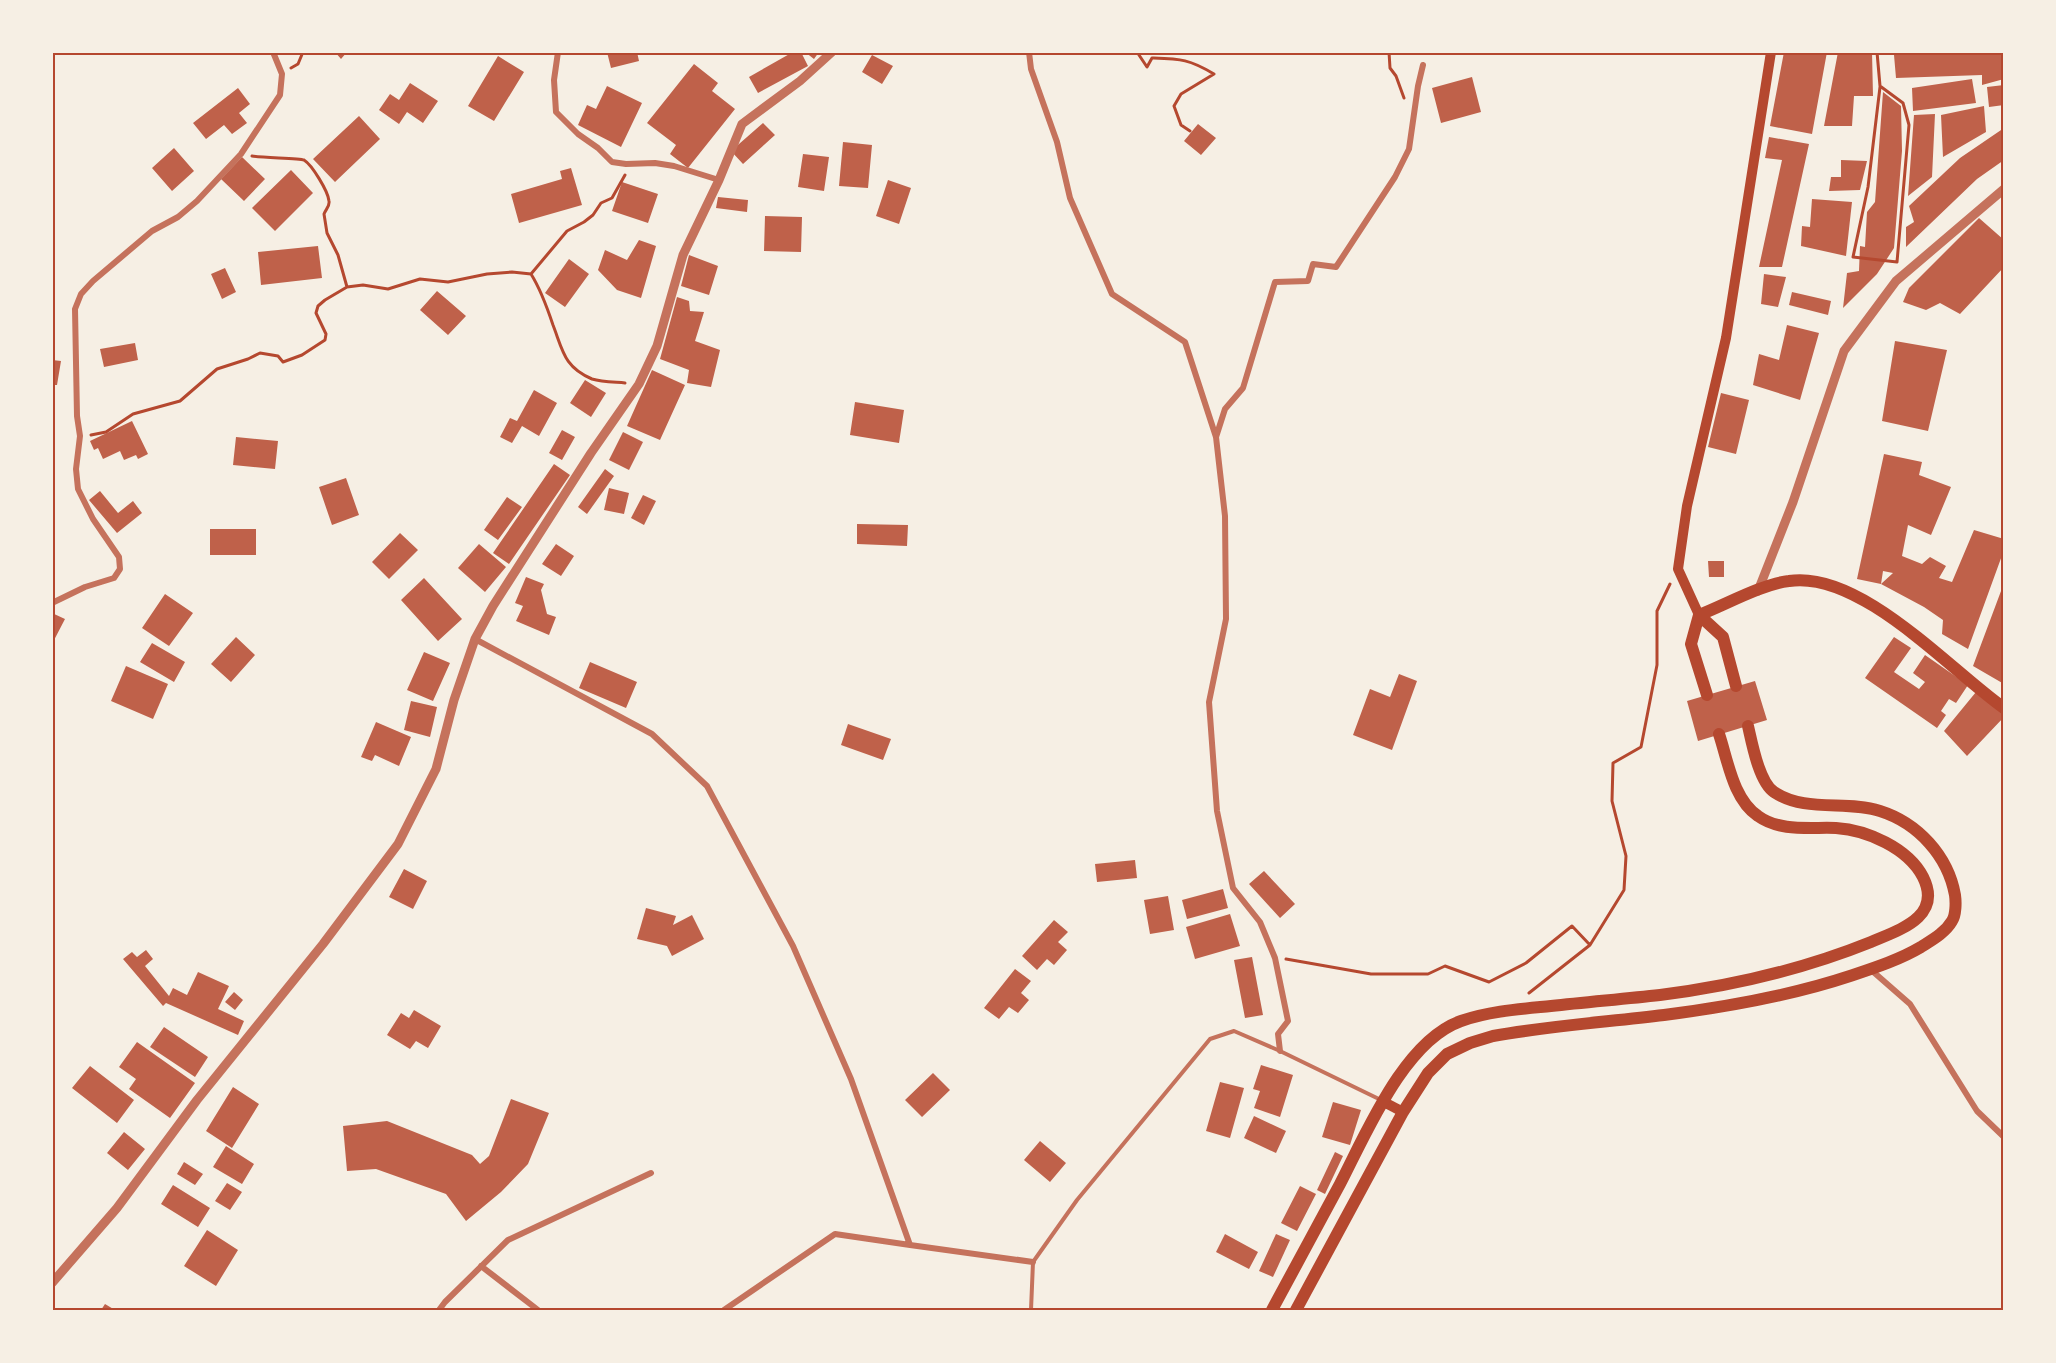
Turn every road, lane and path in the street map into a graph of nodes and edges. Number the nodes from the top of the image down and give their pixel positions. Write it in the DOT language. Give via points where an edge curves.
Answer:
graph roads {
  1 [pos="273,52"];
  2 [pos="303,52"];
  3 [pos="558,52"];
  4 [pos="832,52"];
  5 [pos="1029,52"];
  6 [pos="1137,52"];
  7 [pos="1389,52"];
  8 [pos="1771,52"];
  9 [pos="1877,52"];
  10 [pos="1423,65"];
  11 [pos="282,74"];
  12 [pos="1880,86"];
  13 [pos="1415,115"];
  14 [pos="1190,131"];
  15 [pos="241,154"];
  16 [pos="626,164"];
  17 [pos="719,180"];
  18 [pos="2004,189"];
  19 [pos="1897,262"];
  20 [pos="531,274"];
  21 [pos="1896,280"];
  22 [pos="347,287"];
  23 [pos="639,384"];
  24 [pos="80,436"];
  25 [pos="1216,437"];
  26 [pos="1678,569"];
  27 [pos="1758,591"];
  28 [pos="52,603"];
  29 [pos="1699,615"];
  30 [pos="475,639"];
  31 [pos="1736,686"];
  32 [pos="1707,695"];
  33 [pos="2004,708"];
  34 [pos="1748,726"];
  35 [pos="1719,734"];
  36 [pos="1590,945"];
  37 [pos="1275,958"];
  38 [pos="1870,969"];
  39 [pos="1517,1009"];
  40 [pos="1280,1051"];
  41 [pos="1382,1101"];
  42 [pos="1403,1112"];
  43 [pos="2004,1137"];
  44 [pos="651,1173"];
  45 [pos="910,1245"];
  46 [pos="1033,1262"];
  47 [pos="481,1266"];
  48 [pos="52,1283"];
  49 [pos="439,1311"];
  50 [pos="538,1311"];
  51 [pos="724,1311"];
  52 [pos="1031,1311"];
  53 [pos="1272,1311"];
  54 [pos="1296,1311"];
  1 -- 11 [label="street"];
  2 -- 11 [label="path" via="298,64"];
  3 -- 16 [label="street" via="554,80 556,112 612,162"];
  4 -- 17 [label="street" via="742,124"];
  5 -- 25 [label="street" via="1070,198 1112,294 1185,342"];
  6 -- 14 [label="path" via="1147,67 1152,58 1178,58 1214,74 1181,94 1174,106 1181,125"];
  7 -- 13 [label="path" via="1390,68"];
  8 -- 26 [label="main road" via="1726,338 1687,506"];
  9 -- 12 [label="path"];
  10 -- 13 [label="street"];
  11 -- 15 [label="street" via="280,95"];
  12 -- 19 [label="path" via="1903,103 1909,125"];
  12 -- 19 [label="path" via="1868,187 1853,257"];
  13 -- 25 [label="street" via="1409,149 1395,177 1336,267 1313,264 1308,281 1275,282 1244,388 1225,409"];
  15 -- 22 [label="path" via="303,159 310,165 326,190 327,232"];
  15 -- 24 [label="street" via="197,201 152,231 81,294 75,309"];
  16 -- 17 [label="street" via="674,166"];
  16 -- 20 [label="path" via="625,175 612,198 567,231"];
  17 -- 23 [label="street" via="682,255 657,346"];
  18 -- 21 [label="street"];
  19 -- 21 [label="path"];
  20 -- 22 [label="path" via="486,273 448,282 420,279 388,289"];
  20 -- 23 [label="path" via="558,345 575,370 595,380"];
  21 -- 27 [label="street" via="1845,351"];
  22 -- 24 [label="path" via="318,306 316,313 325,340 302,356 283,362 278,356 260,353 217,369 180,401 133,414 106,432"];
  23 -- 30 [label="street" via="591,453"];
  24 -- 28 [label="street" via="78,489 119,557 120,569 114,578"];
  25 -- 37 [label="street" via="1225,516 1226,607 1209,702 1217,811 1233,888 1260,922"];
  26 -- 29 [label="main road"];
  26 -- 36 [label="path" via="1657,611 1657,665 1641,747 1613,764 1612,801 1626,856 1624,890"];
  27 -- 29 [label="main road"];
  27 -- 33 [label="main road" via="1788,581 1836,587 1887,614"];
  29 -- 31 [label="main road" via="1723,637"];
  29 -- 32 [label="main road" via="1691,644"];
  30 -- 45 [label="street" via="652,734 707,786 793,946 851,1079"];
  30 -- 48 [label="street" via="436,769 398,844 117,1208"];
  34 -- 38 [label="main road" via="1760,769 1772,791 1790,801 1880,811 1927,840 1942,858 1952,879 1954,920 1920,948"];
  35 -- 39 [label="main road" via="1732,778 1744,801 1758,816 1784,827 1839,828 1870,835 1889,845 1907,857 1923,878 1928,900 1923,913 1910,925 1861,946 1770,974 1662,994"];
  36 -- 37 [label="path" via="1572,926 1526,963 1489,982 1445,966 1428,974 1371,974"];
  36 -- 39 [label="path" via="1522,999"];
  37 -- 40 [label="street" via="1288,1021 1278,1034"];
  38 -- 42 [label="main road" via="1821,985 1713,1008 1518,1031 1470,1043 1447,1054 1428,1073"];
  38 -- 43 [label="street" via="1910,1004 1977,1111"];
  39 -- 41 [label="main road" via="1459,1022 1438,1033"];
  40 -- 41 [label="lane"];
  40 -- 46 [label="lane" via="1233,1031 1210,1039 1077,1200"];
  41 -- 42 [label="main road"];
  41 -- 53 [label="main road"];
  42 -- 54 [label="main road"];
  44 -- 47 [label="street" via="508,1240"];
  45 -- 46 [label="street"];
  45 -- 51 [label="street" via="835,1234"];
  46 -- 52 [label="lane"];
  47 -- 49 [label="street"];
  47 -- 50 [label="street"];
}
